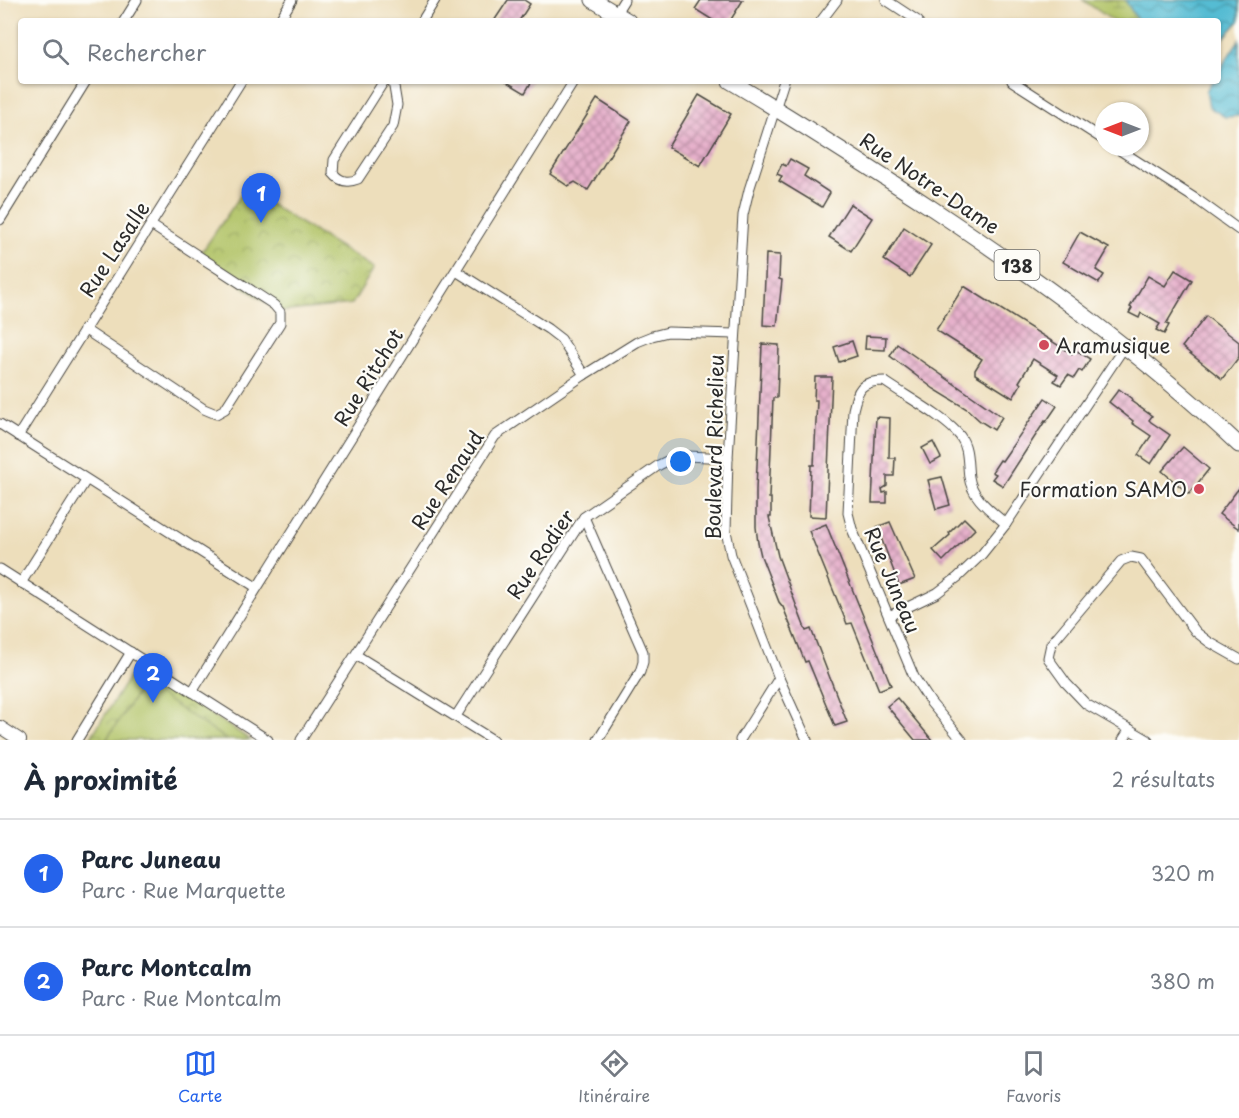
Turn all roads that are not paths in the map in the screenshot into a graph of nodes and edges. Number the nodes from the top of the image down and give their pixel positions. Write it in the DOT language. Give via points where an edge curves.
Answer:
graph roads {
  1 [pos="137,0"];
  2 [pos="292,0"];
  3 [pos="435,0"];
  4 [pos="593,0"];
  5 [pos="624,0"];
  6 [pos="837,0"];
  7 [pos="886,0"];
  8 [pos="126,18"];
  9 [pos="281,18"];
  10 [pos="424,18"];
  11 [pos="617,18"];
  12 [pos="618,18"];
  13 [pos="823,18"];
  14 [pos="913,18"];
  15 [pos="84,84"];
  16 [pos="239,84"];
  17 [pos="382,84"];
  18 [pos="394,84"];
  19 [pos="572,84"];
  20 [pos="735,84"];
  21 [pos="783,84"];
  22 [pos="1017,84"];
  23 [pos="777,108"];
  24 [pos="1095,134"];
  25 [pos="1129,156"];
  26 [pos="0,220"];
  27 [pos="151,225"];
  28 [pos="1239,230"];
  29 [pos="456,271"];
  30 [pos="84,329"];
  31 [pos="735,334"];
  32 [pos="1125,346"];
  33 [pos="584,375"];
  34 [pos="0,424"];
  35 [pos="18,436"];
  36 [pos="1239,445"];
  37 [pos="728,458"];
  38 [pos="86,480"];
  39 [pos="584,517"];
  40 [pos="1006,524"];
  41 [pos="0,569"];
  42 [pos="21,583"];
  43 [pos="256,587"];
  44 [pos="889,616"];
  45 [pos="131,652"];
  46 [pos="356,655"];
  47 [pos="1239,659"];
  48 [pos="779,678"];
  49 [pos="192,692"];
  50 [pos="456,716"];
  51 [pos="0,727"];
  52 [pos="1130,729"];
  53 [pos="20,740"];
  54 [pos="77,740"];
  55 [pos="268,740"];
  56 [pos="301,740"];
  57 [pos="493,740"];
  58 [pos="598,740"];
  59 [pos="740,740"];
  60 [pos="807,740"];
  61 [pos="962,740"];
  62 [pos="1123,740"];
  63 [pos="1148,740"];
  1 -- 8 [label="street"];
  2 -- 9 [label="street"];
  3 -- 10 [label="street"];
  4 -- 11 [label="main road"];
  5 -- 12 [label="street"];
  6 -- 13 [label="street"];
  7 -- 14 [label="street"];
  15 -- 26 [label="street"];
  16 -- 27 [label="street, Rue Lasalle"];
  17 -- 18 [label="street" via="334,160 333,173 341,181 358,179 393,126 397,105"];
  19 -- 29 [label="street, Rue Ritchot"];
  20 -- 23 [label="main road, Rue Notre-Dame / 138"];
  21 -- 23 [label="street, Boulevard Richelieu"];
  22 -- 24 [label="street"];
  23 -- 31 [label="street, Boulevard Richelieu" via="743,214"];
  23 -- 32 [label="main road, Rue Notre-Dame / 138" via="1023,269"];
  25 -- 28 [label="street"];
  27 -- 30 [label="street, Rue Lasalle"];
  27 -- 30 [label="street" via="280,312 280,323 225,409 216,414 204,409"];
  29 -- 33 [label="street" via="549,329 561,339"];
  29 -- 43 [label="street, Rue Ritchot"];
  30 -- 35 [label="street, Rue Lasalle"];
  31 -- 33 [label="street, Rue Renaud" via="668,332 652,336"];
  31 -- 37 [label="street, Boulevard Richelieu"];
  32 -- 36 [label="main road, Rue Notre-Dame / 138"];
  32 -- 40 [label="street"];
  33 -- 46 [label="street, Rue Renaud" via="495,436"];
  34 -- 35 [label="street"];
  35 -- 38 [label="street"];
  37 -- 39 [label="street, Rue Rodier" via="673,458"];
  37 -- 48 [label="street, Boulevard Richelieu" via="726,531 731,555"];
  38 -- 42 [label="street"];
  38 -- 43 [label="street"];
  39 -- 50 [label="street, Rue Rodier"];
  39 -- 58 [label="street" via="643,652 640,672"];
  40 -- 44 [label="street" via="958,577 937,593"];
  40 -- 44 [label="street, Rue Juneau" via="976,495 969,479 967,450 951,426 884,381 862,386 853,410 848,513"];
  41 -- 42 [label="street"];
  42 -- 45 [label="street"];
  43 -- 49 [label="street, Rue Ritchot"];
  44 -- 61 [label="street, Rue Juneau" via="914,677"];
  45 -- 49 [label="street"];
  45 -- 54 [label="street"];
  46 -- 50 [label="street"];
  46 -- 56 [label="street, Rue Renaud"];
  47 -- 52 [label="street" via="1196,632 1141,560 1131,557 1121,561 1051,644 1048,658 1086,704"];
  48 -- 59 [label="street"];
  48 -- 60 [label="street, Boulevard Richelieu"];
  49 -- 55 [label="street"];
  50 -- 57 [label="street"];
  51 -- 53 [label="street"];
  52 -- 62 [label="street"];
  52 -- 63 [label="street"];
}
